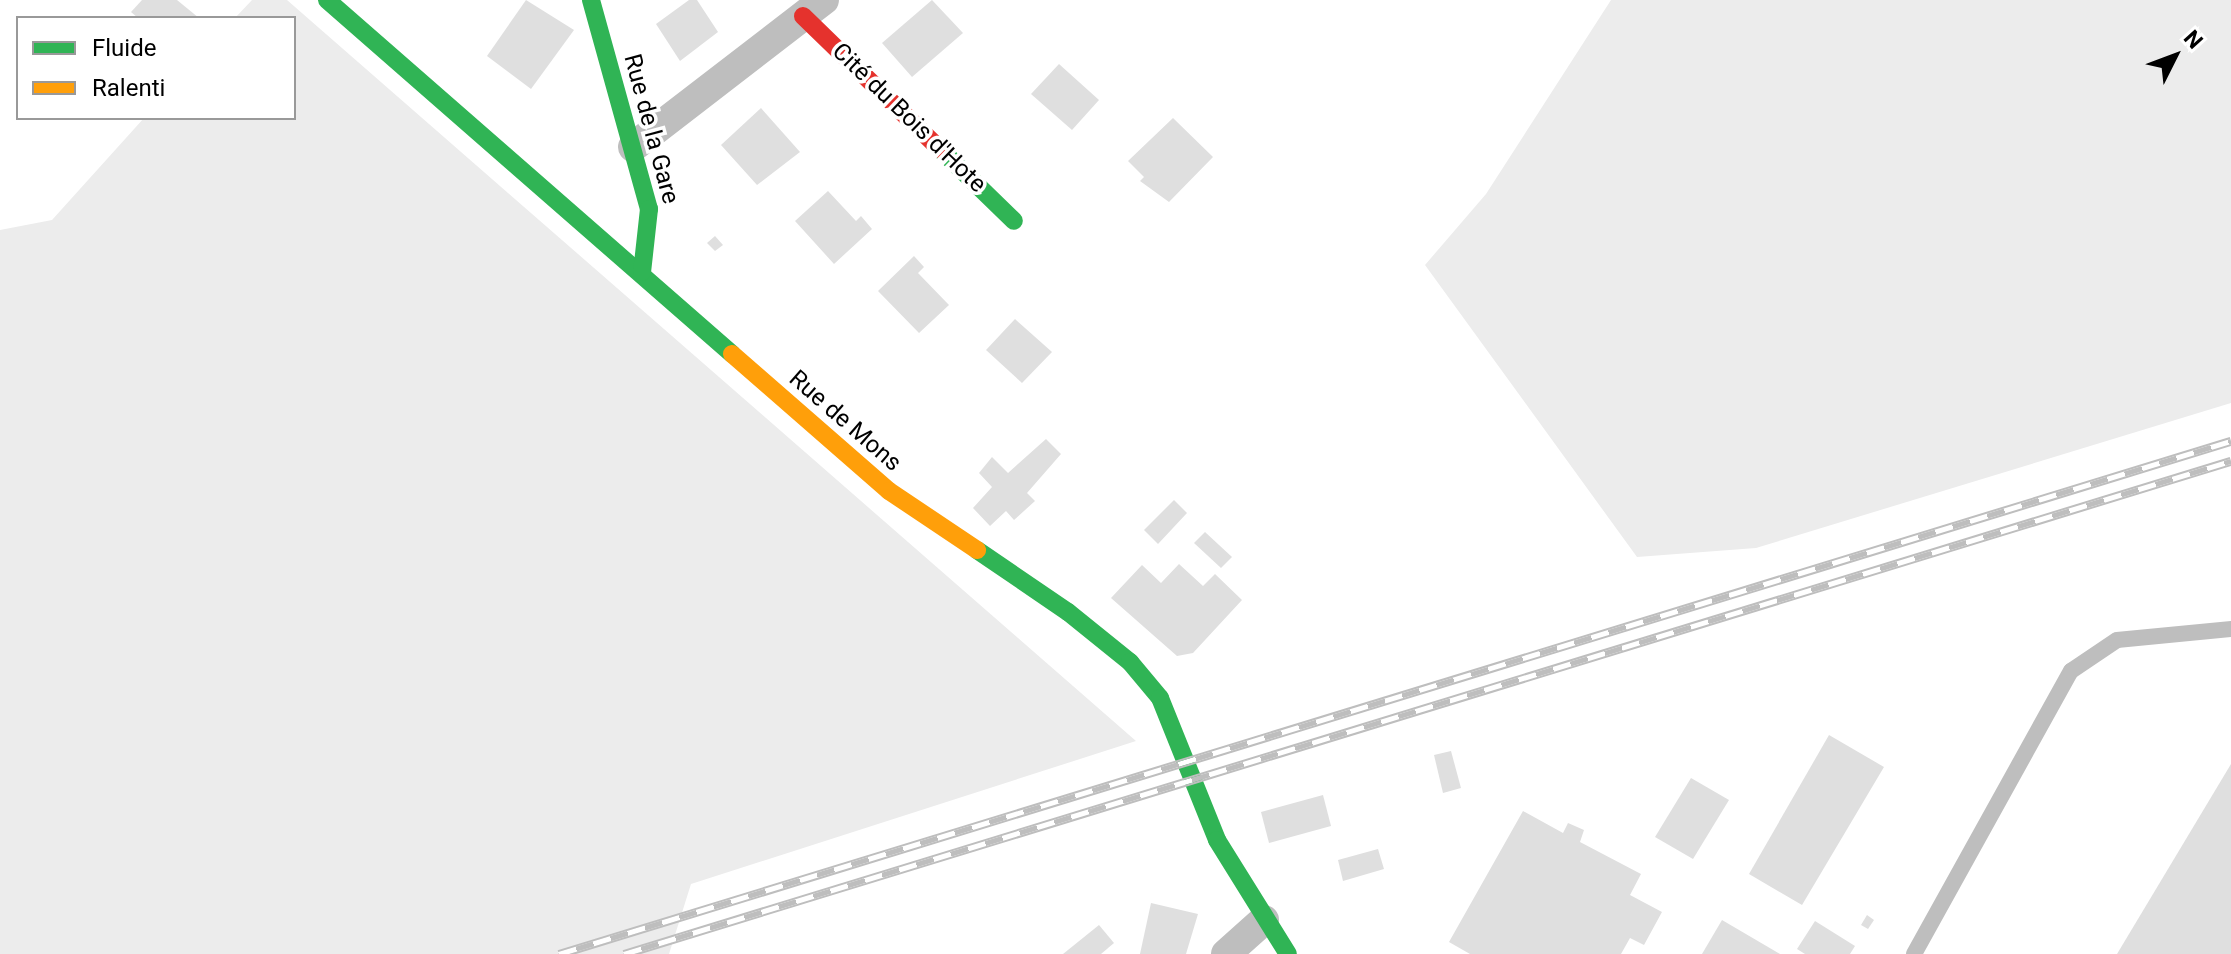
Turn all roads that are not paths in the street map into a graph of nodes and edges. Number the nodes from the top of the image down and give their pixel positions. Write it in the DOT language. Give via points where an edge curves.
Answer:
graph roads {
  1 [pos="327,0"];
  2 [pos="591,0"];
  3 [pos="814,8"];
  4 [pos="633,147"];
  5 [pos="1014,221"];
  6 [pos="642,272"];
  7 [pos="2231,629"];
  8 [pos="1264,920"];
  9 [pos="1226,954"];
  10 [pos="1288,954"];
  11 [pos="1914,954"];
  1 -- 6 [label="street, Rue de Mons"];
  2 -- 4 [label="street, Rue de la Gare"];
  3 -- 4 [label="street, Cité du Bois d'Hote"];
  3 -- 5 [label="street, Cité du Bois d'Hote"];
  4 -- 6 [label="street, Rue de la Gare" via="650,218"];
  6 -- 8 [label="street, Rue de Mons" via="889,491 1068,612 1130,662 1167,710 1217,840"];
  7 -- 11 [label="lane" via="2117,640 2071,671"];
  8 -- 9 [label="street"];
  8 -- 10 [label="street, Rue de Mons"];
}
